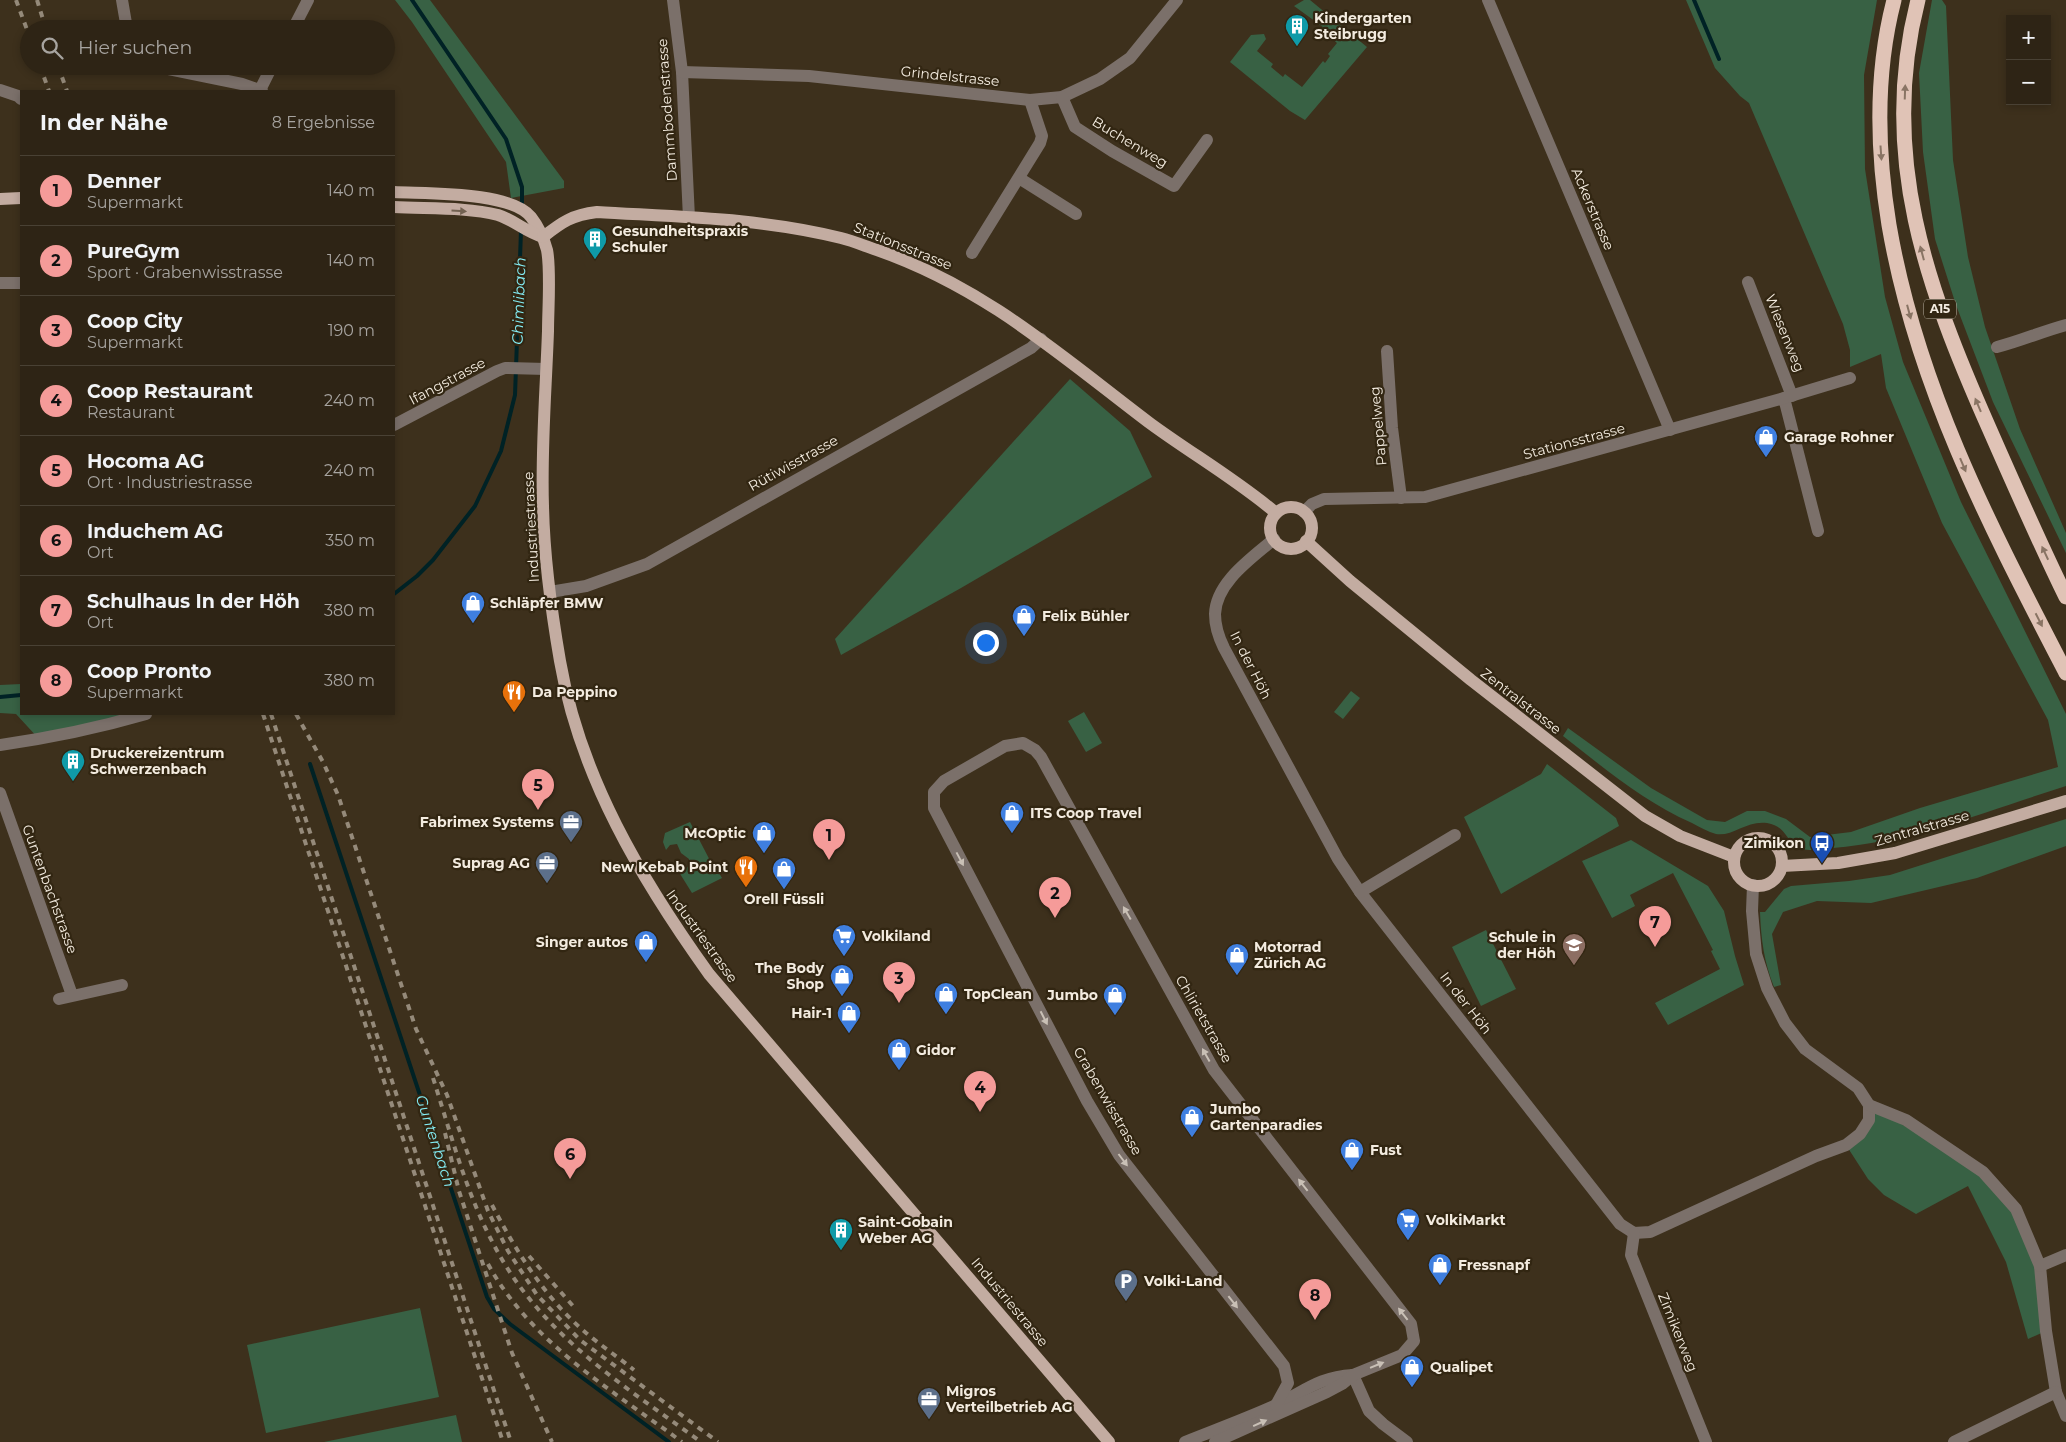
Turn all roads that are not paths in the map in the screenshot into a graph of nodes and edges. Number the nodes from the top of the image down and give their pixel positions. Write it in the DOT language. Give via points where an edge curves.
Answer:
graph roads {
  1 [pos="122,0"];
  2 [pos="308,0"];
  3 [pos="673,0"];
  4 [pos="1177,0"];
  5 [pos="1488,0"];
  6 [pos="1894,0"];
  7 [pos="1918,0"];
  8 [pos="125,20"];
  9 [pos="297,20"];
  10 [pos="682,72"];
  11 [pos="199,75"];
  12 [pos="268,75"];
  13 [pos="0,90"];
  14 [pos="258,90"];
  15 [pos="261,90"];
  16 [pos="1062,97"];
  17 [pos="20,98"];
  18 [pos="1030,100"];
  19 [pos="1207,140"];
  20 [pos="1019,178"];
  21 [pos="395,192"];
  22 [pos="20,198"];
  23 [pos="0,199"];
  24 [pos="395,207"];
  25 [pos="1076,214"];
  26 [pos="688,218"];
  27 [pos="543,237"];
  28 [pos="972,253"];
  29 [pos="1748,282"];
  30 [pos="0,283"];
  31 [pos="20,283"];
  32 [pos="2066,325"];
  33 [pos="1041,339"];
  34 [pos="1997,347"];
  35 [pos="1387,351"];
  36 [pos="546,369"];
  37 [pos="1850,378"];
  38 [pos="1788,397"];
  39 [pos="395,424"];
  40 [pos="1670,430"];
  41 [pos="1401,498"];
  42 [pos="1304,512"];
  43 [pos="1276,513"];
  44 [pos="1818,531"];
  45 [pos="1274,539"];
  46 [pos="1306,541"];
  47 [pos="550,592"];
  48 [pos="2066,597"];
  49 [pos="2066,673"];
  50 [pos="142,715"];
  51 [pos="0,745"];
  52 [pos="0,793"];
  53 [pos="2066,801"];
  54 [pos="937,816"];
  55 [pos="1456,835"];
  56 [pos="1734,857"];
  57 [pos="1782,866"];
  58 [pos="1753,886"];
  59 [pos="1360,892"];
  60 [pos="122,985"];
  61 [pos="72,995"];
  62 [pos="59,999"];
  63 [pos="1869,1105"];
  64 [pos="1634,1232"];
  65 [pos="2066,1255"];
  66 [pos="2040,1266"];
  67 [pos="1353,1375"];
  68 [pos="2056,1392"];
  69 [pos="1276,1405"];
  70 [pos="2066,1416"];
  71 [pos="1109,1442"];
  72 [pos="1185,1442"];
  73 [pos="1215,1442"];
  74 [pos="1407,1442"];
  75 [pos="1706,1442"];
  76 [pos="1954,1442"];
  1 -- 8 [label="street"];
  2 -- 9 [label="street"];
  3 -- 10 [label="street, Dammbodenstrasse"];
  4 -- 16 [label="street, Grindelstrasse" via="1130,58 1100,80"];
  5 -- 40 [label="street, Ackerstrasse"];
  6 -- 49 [label="highway, A15, one-way" via="1880,90 1880,149 1892,243 1908,312 1938,405 1965,470"];
  48 -- 7 [label="highway, A15, one-way" via="1967,379 1922,252 1908,184 1904,133 1905,80"];
  10 -- 18 [label="street, Grindelstrasse" via="809,76"];
  10 -- 26 [label="street, Dammbodenstrasse"];
  11 -- 14 [label="street"];
  12 -- 15 [label="street"];
  13 -- 17 [label="street"];
  16 -- 18 [label="street, Grindelstrasse"];
  16 -- 19 [label="street, Buchenweg" via="1075,127 1174,186"];
  18 -- 20 [label="street" via="1042,136"];
  20 -- 25 [label="street"];
  20 -- 28 [label="street"];
  21 -- 27 [label="main road" via="487,198 511,204 530,216"];
  22 -- 23 [label="main road"];
  24 -- 27 [label="main road, one-way" via="490,213"];
  26 -- 27 [label="main road, Stationsstrasse" via="597,212 579,214 563,221"];
  26 -- 33 [label="main road, Stationsstrasse" via="782,225 851,241 956,283"];
  27 -- 36 [label="main road, Industriestrasse" via="548,253"];
  29 -- 38 [label="street, Wiesenweg"];
  30 -- 31 [label="street"];
  32 -- 34 [label="street"];
  33 -- 43 [label="main road, Stationsstrasse" via="1154,426"];
  33 -- 47 [label="street, Rütiwisstrasse" via="1034,346 647,564 586,586"];
  35 -- 41 [label="street, Pappelweg"];
  36 -- 39 [label="street, Ifangstrasse" via="506,368"];
  36 -- 47 [label="main road, Industriestrasse" via="543,505"];
  37 -- 38 [label="street, Stationsstrasse"];
  38 -- 40 [label="street, Stationsstrasse"];
  38 -- 44 [label="street, Wiesenweg"];
  40 -- 41 [label="street, Stationsstrasse" via="1425,498"];
  41 -- 42 [label="street, Stationsstrasse" via="1324,499"];
  42 -- 43 [label="main road" via="1293,507"];
  42 -- 46 [label="main road" via="1311,526"];
  43 -- 45 [label="main road" via="1270,523"];
  45 -- 46 [label="main road" via="1286,548"];
  45 -- 59 [label="street, In der Höh" via="1228,583 1218,599 1216,624 1224,648 1338,859"];
  46 -- 56 [label="main road, Zentralstrasse" via="1471,680 1645,816 1680,836"];
  47 -- 71 [label="main road, Industriestrasse" via="560,663 596,780 639,869 672,922 709,974"];
  50 -- 51 [label="street"];
  52 -- 61 [label="street, Guntenbachstrasse"];
  53 -- 57 [label="main road, Zentralstrasse" via="1895,854 1838,863"];
  67 -- 54 [label="street, Chlirietstrasse, one-way" via="1402,1355 1414,1341 1411,1324 1214,1070 1036,750 1023,743 1005,746 944,781 934,792"];
  54 -- 69 [label="street, Grabenwisstrasse, one-way" via="1110,1141 1284,1366 1288,1383"];
  55 -- 59 [label="street"];
  56 -- 57 [label="main road" via="1744,842 1762,838 1777,848"];
  56 -- 58 [label="main road" via="1736,872"];
  57 -- 58 [label="main road" via="1768,884"];
  58 -- 63 [label="street" via="1756,954 1767,988 1785,1023 1805,1049 1858,1088"];
  59 -- 64 [label="street, In der Höh" via="1620,1224"];
  60 -- 61 [label="street"];
  61 -- 62 [label="street"];
  63 -- 64 [label="street" via="1868,1120 1860,1134 1846,1145 1658,1229"];
  63 -- 66 [label="street" via="1906,1120 1983,1172 2016,1209"];
  64 -- 75 [label="street, Zimikerweg" via="1631,1255"];
  65 -- 66 [label="street"];
  66 -- 68 [label="street"];
  67 -- 69 [label="street, Chlirietstrasse" via="1331,1378"];
  73 -- 67 [label="street, Chlirietstrasse, one-way" via="1327,1392"];
  67 -- 74 [label="street" via="1370,1411"];
  68 -- 70 [label="street"];
  68 -- 76 [label="street"];
  69 -- 72 [label="street, Chlirietstrasse"];
}
